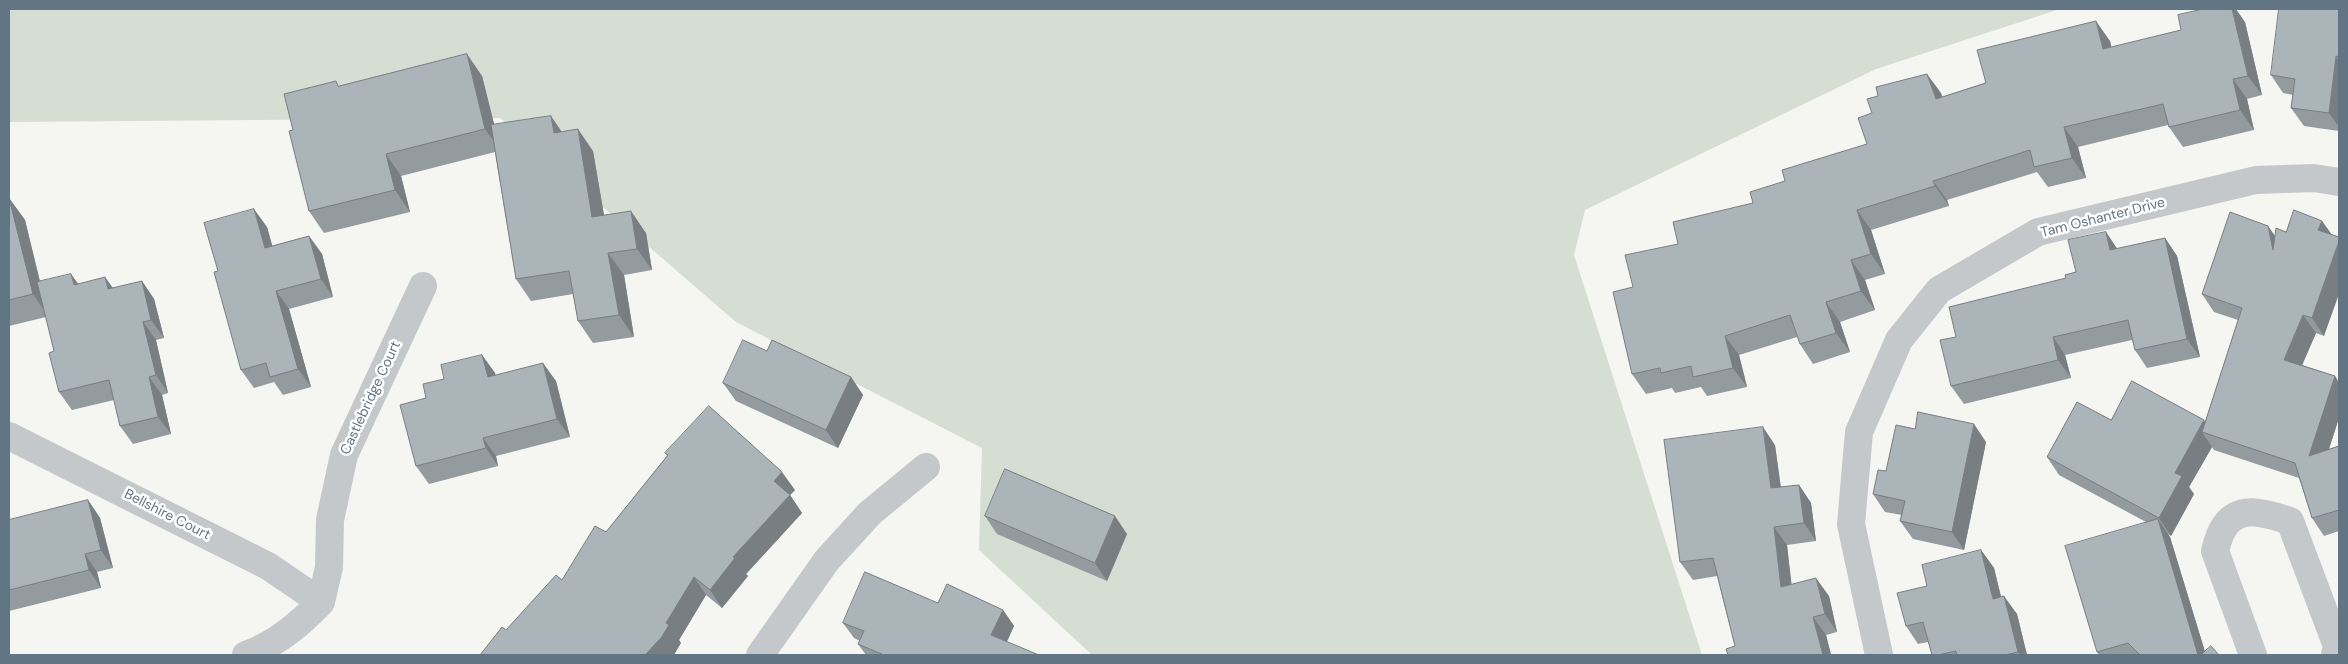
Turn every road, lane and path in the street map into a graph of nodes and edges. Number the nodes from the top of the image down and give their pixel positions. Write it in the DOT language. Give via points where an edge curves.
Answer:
graph roads {
  1 [pos="2339,182"];
  2 [pos="423,286"];
  3 [pos="9,436"];
  4 [pos="926,467"];
  5 [pos="321,602"];
  6 [pos="246,655"];
  7 [pos="760,655"];
  8 [pos="1879,655"];
  9 [pos="2253,655"];
  10 [pos="2335,655"];
  1 -- 8 [label="street, Tam Oshanter Drive" via="2314,178 2256,180 2038,232 1939,290 1899,340 1859,432 1851,524"];
  2 -- 5 [label="street, Castlebridge Court" via="344,454 330,520 329,567"];
  3 -- 5 [label="street, Bellshire Court" via="268,566"];
  4 -- 7 [label="street" via="870,513 827,560"];
  5 -- 6 [label="street" via="297,627 262,650"];
  9 -- 10 [label="street" via="2215,551 2223,528 2238,514 2262,512 2290,521 2336,646"];
}
